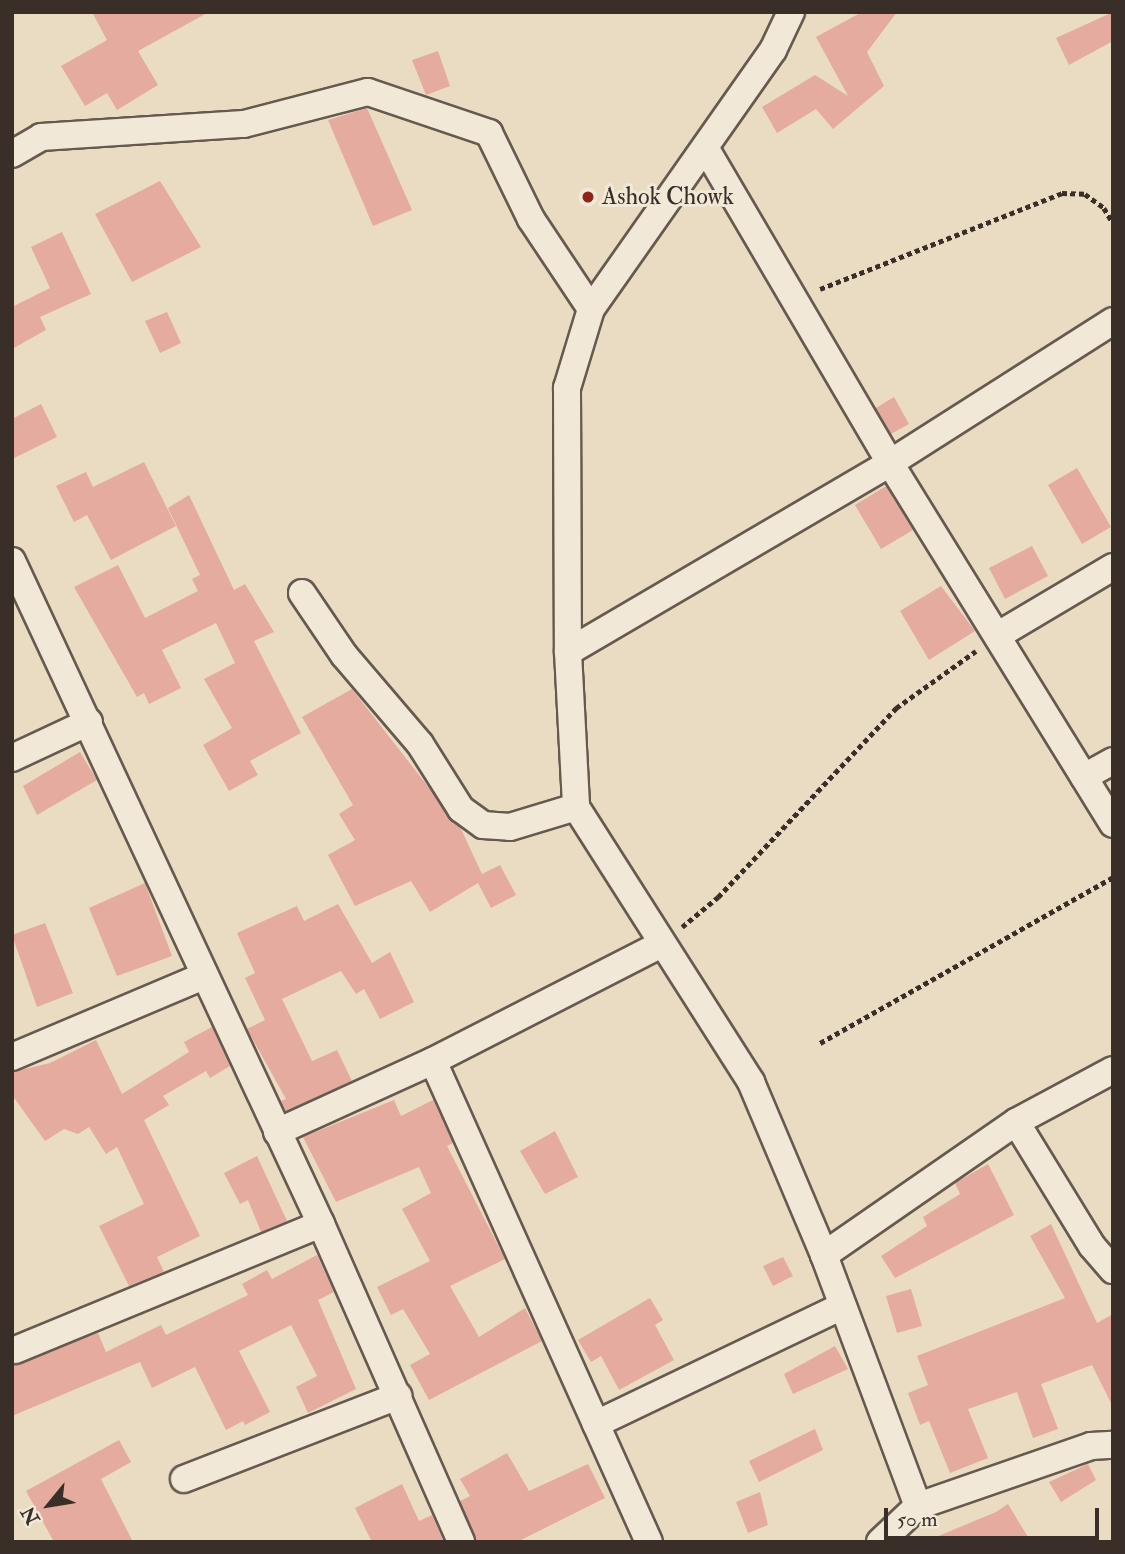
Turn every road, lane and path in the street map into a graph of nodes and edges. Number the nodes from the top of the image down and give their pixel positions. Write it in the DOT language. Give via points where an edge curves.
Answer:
graph roads {
  1 [pos="792,12"];
  2 [pos="706,149"];
  3 [pos="12,154"];
  4 [pos="1113,223"];
  5 [pos="795,299"];
  6 [pos="591,309"];
  7 [pos="1113,321"];
  8 [pos="890,463"];
  9 [pos="12,561"];
  10 [pos="1113,567"];
  11 [pos="302,593"];
  12 [pos="1000,635"];
  13 [pos="568,652"];
  14 [pos="89,722"];
  15 [pos="12,758"];
  16 [pos="1113,761"];
  17 [pos="1084,777"];
  18 [pos="576,807"];
  19 [pos="1113,824"];
  20 [pos="1113,877"];
  21 [pos="662,944"];
  22 [pos="204,976"];
  23 [pos="820,1043"];
  24 [pos="12,1057"];
  25 [pos="433,1061"];
  26 [pos="1113,1070"];
  27 [pos="1016,1122"];
  28 [pos="277,1132"];
  29 [pos="321,1224"];
  30 [pos="824,1255"];
  31 [pos="1113,1270"];
  32 [pos="842,1306"];
  33 [pos="15,1350"];
  34 [pos="398,1396"];
  35 [pos="596,1424"];
  36 [pos="1113,1445"];
  37 [pos="184,1479"];
  38 [pos="918,1507"];
  39 [pos="461,1542"];
  40 [pos="649,1542"];
  41 [pos="880,1542"];
  1 -- 2 [label="street" via="773,50"];
  2 -- 5 [label="street"];
  2 -- 6 [label="street"];
  3 -- 6 [label="street" via="41,137 244,124 368,92 489,133 531,219"];
  4 -- 5 [label="path" via="1104,208 1085,194 1062,193"];
  5 -- 8 [label="street"];
  6 -- 13 [label="street" via="568,388"];
  7 -- 8 [label="street"];
  8 -- 12 [label="street"];
  8 -- 13 [label="street"];
  9 -- 14 [label="street"];
  10 -- 12 [label="street"];
  11 -- 18 [label="street" via="344,655 420,744 461,809 483,825 510,827"];
  12 -- 17 [label="street"];
  12 -- 21 [label="path" via="896,708 718,897"];
  13 -- 18 [label="street"];
  14 -- 15 [label="street"];
  14 -- 22 [label="street"];
  16 -- 17 [label="street"];
  17 -- 19 [label="street"];
  18 -- 21 [label="street"];
  20 -- 23 [label="path"];
  21 -- 25 [label="street"];
  21 -- 30 [label="street" via="751,1082"];
  22 -- 24 [label="street"];
  22 -- 28 [label="street"];
  25 -- 28 [label="street"];
  25 -- 35 [label="street"];
  26 -- 27 [label="street"];
  27 -- 30 [label="street"];
  27 -- 31 [label="street" via="1092,1246"];
  28 -- 29 [label="street"];
  29 -- 33 [label="street"];
  29 -- 34 [label="street"];
  30 -- 32 [label="street"];
  32 -- 35 [label="street"];
  32 -- 38 [label="street"];
  34 -- 37 [label="street"];
  34 -- 39 [label="street"];
  35 -- 40 [label="street"];
  36 -- 38 [label="street" via="1091,1446"];
  38 -- 41 [label="street"];
}
